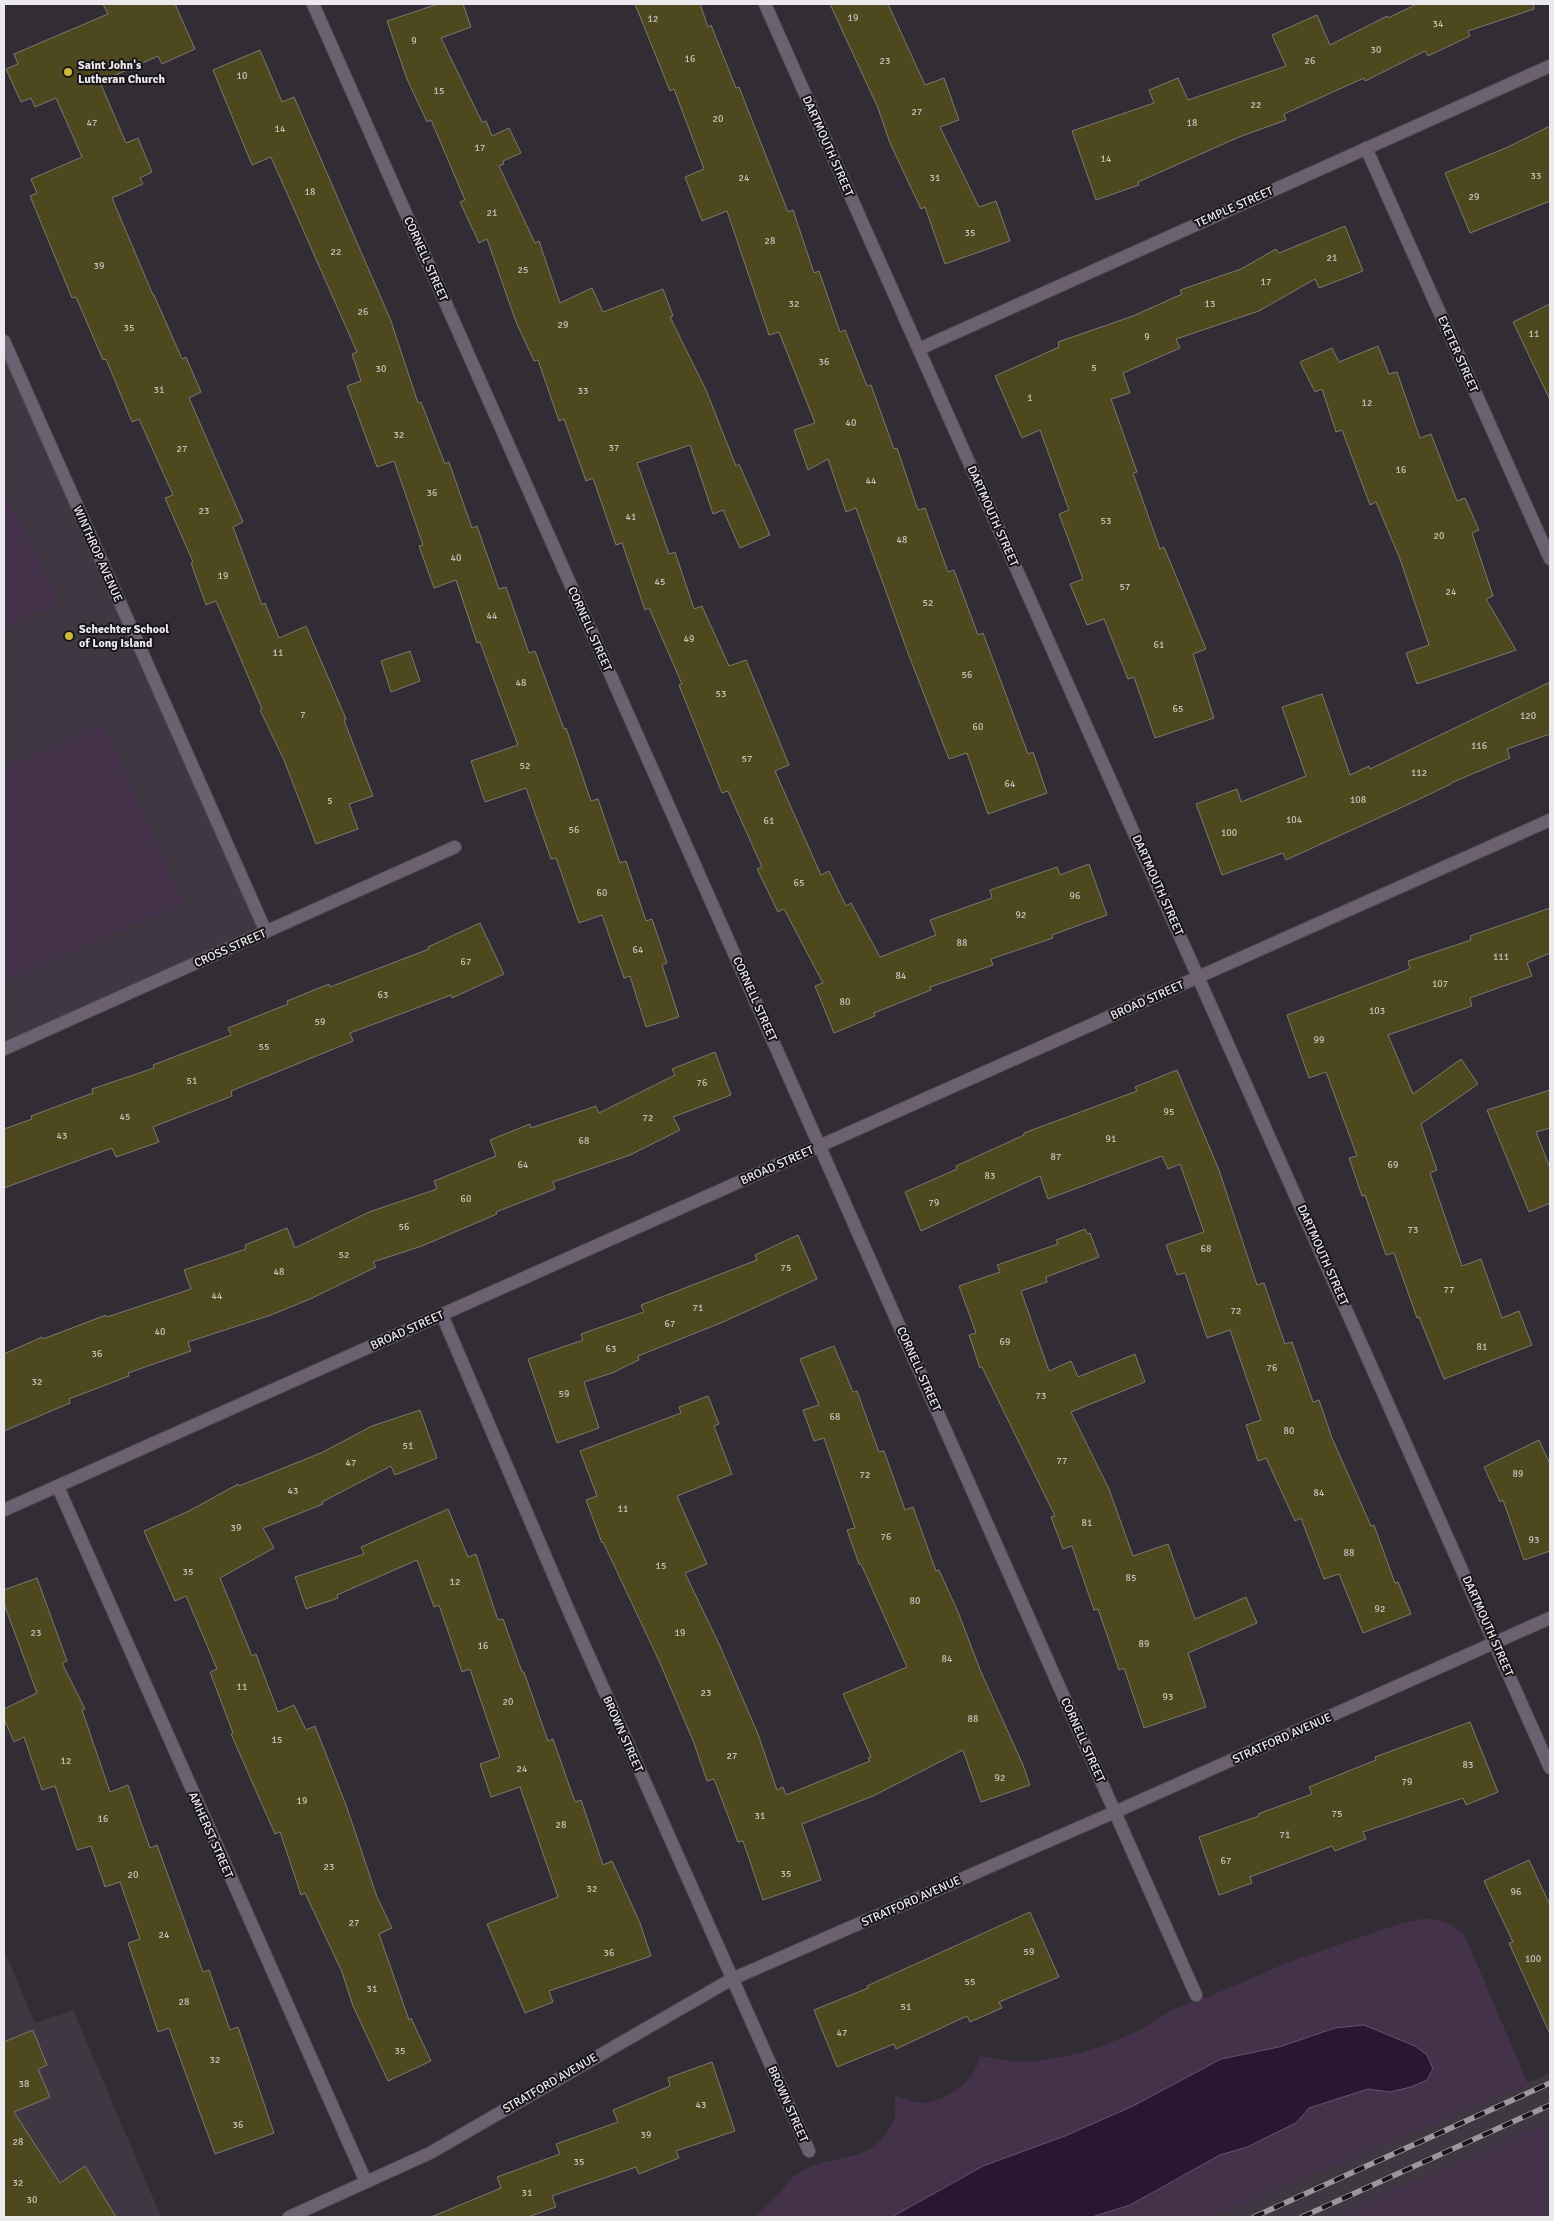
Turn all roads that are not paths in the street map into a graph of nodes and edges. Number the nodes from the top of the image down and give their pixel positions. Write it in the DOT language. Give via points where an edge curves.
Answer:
graph roads {
  1 [pos="313,4"];
  2 [pos="765,4"];
  3 [pos="1550,66"];
  4 [pos="1366,148"];
  5 [pos="4,341"];
  6 [pos="919,349"];
  7 [pos="1550,560"];
  8 [pos="1550,820"];
  9 [pos="455,847"];
  10 [pos="266,932"];
  11 [pos="1199,977"];
  12 [pos="4,1049"];
  13 [pos="820,1146"];
  14 [pos="442,1315"];
  15 [pos="58,1487"];
  16 [pos="4,1510"];
  17 [pos="1550,1618"];
  18 [pos="1495,1642"];
  19 [pos="1550,1768"];
  20 [pos="1115,1812"];
  21 [pos="732,1979"];
  22 [pos="1196,1995"];
  23 [pos="809,2151"];
  24 [pos="366,2182"];
  25 [pos="289,2217"];
  1 -- 13 [label="street, CORNELL STREET"];
  2 -- 6 [label="street, DARTMOUTH STREET"];
  3 -- 4 [label="street, TEMPLE STREET"];
  4 -- 6 [label="street, TEMPLE STREET"];
  4 -- 7 [label="street, EXETER STREET"];
  5 -- 10 [label="street, WINTHROP AVENUE"];
  6 -- 11 [label="street, DARTMOUTH STREET"];
  8 -- 11 [label="street, BROAD STREET"];
  9 -- 10 [label="street, CROSS STREET"];
  10 -- 12 [label="street, CROSS STREET"];
  11 -- 13 [label="street, BROAD STREET"];
  11 -- 18 [label="street, DARTMOUTH STREET"];
  13 -- 14 [label="street, BROAD STREET"];
  13 -- 20 [label="street, CORNELL STREET"];
  14 -- 15 [label="street, BROAD STREET"];
  14 -- 21 [label="street, BROWN STREET" via="568,1610"];
  15 -- 16 [label="street, BROAD STREET"];
  15 -- 24 [label="street, AMHERST STREET"];
  17 -- 18 [label="street, STRATFORD AVENUE"];
  18 -- 19 [label="street, DARTMOUTH STREET"];
  18 -- 20 [label="street, STRATFORD AVENUE"];
  20 -- 21 [label="street, STRATFORD AVENUE"];
  20 -- 22 [label="street, CORNELL STREET"];
  21 -- 23 [label="street, BROWN STREET"];
  21 -- 24 [label="street, STRATFORD AVENUE" via="430,2153"];
  24 -- 25 [label="street, STRATFORD AVENUE"];
}
